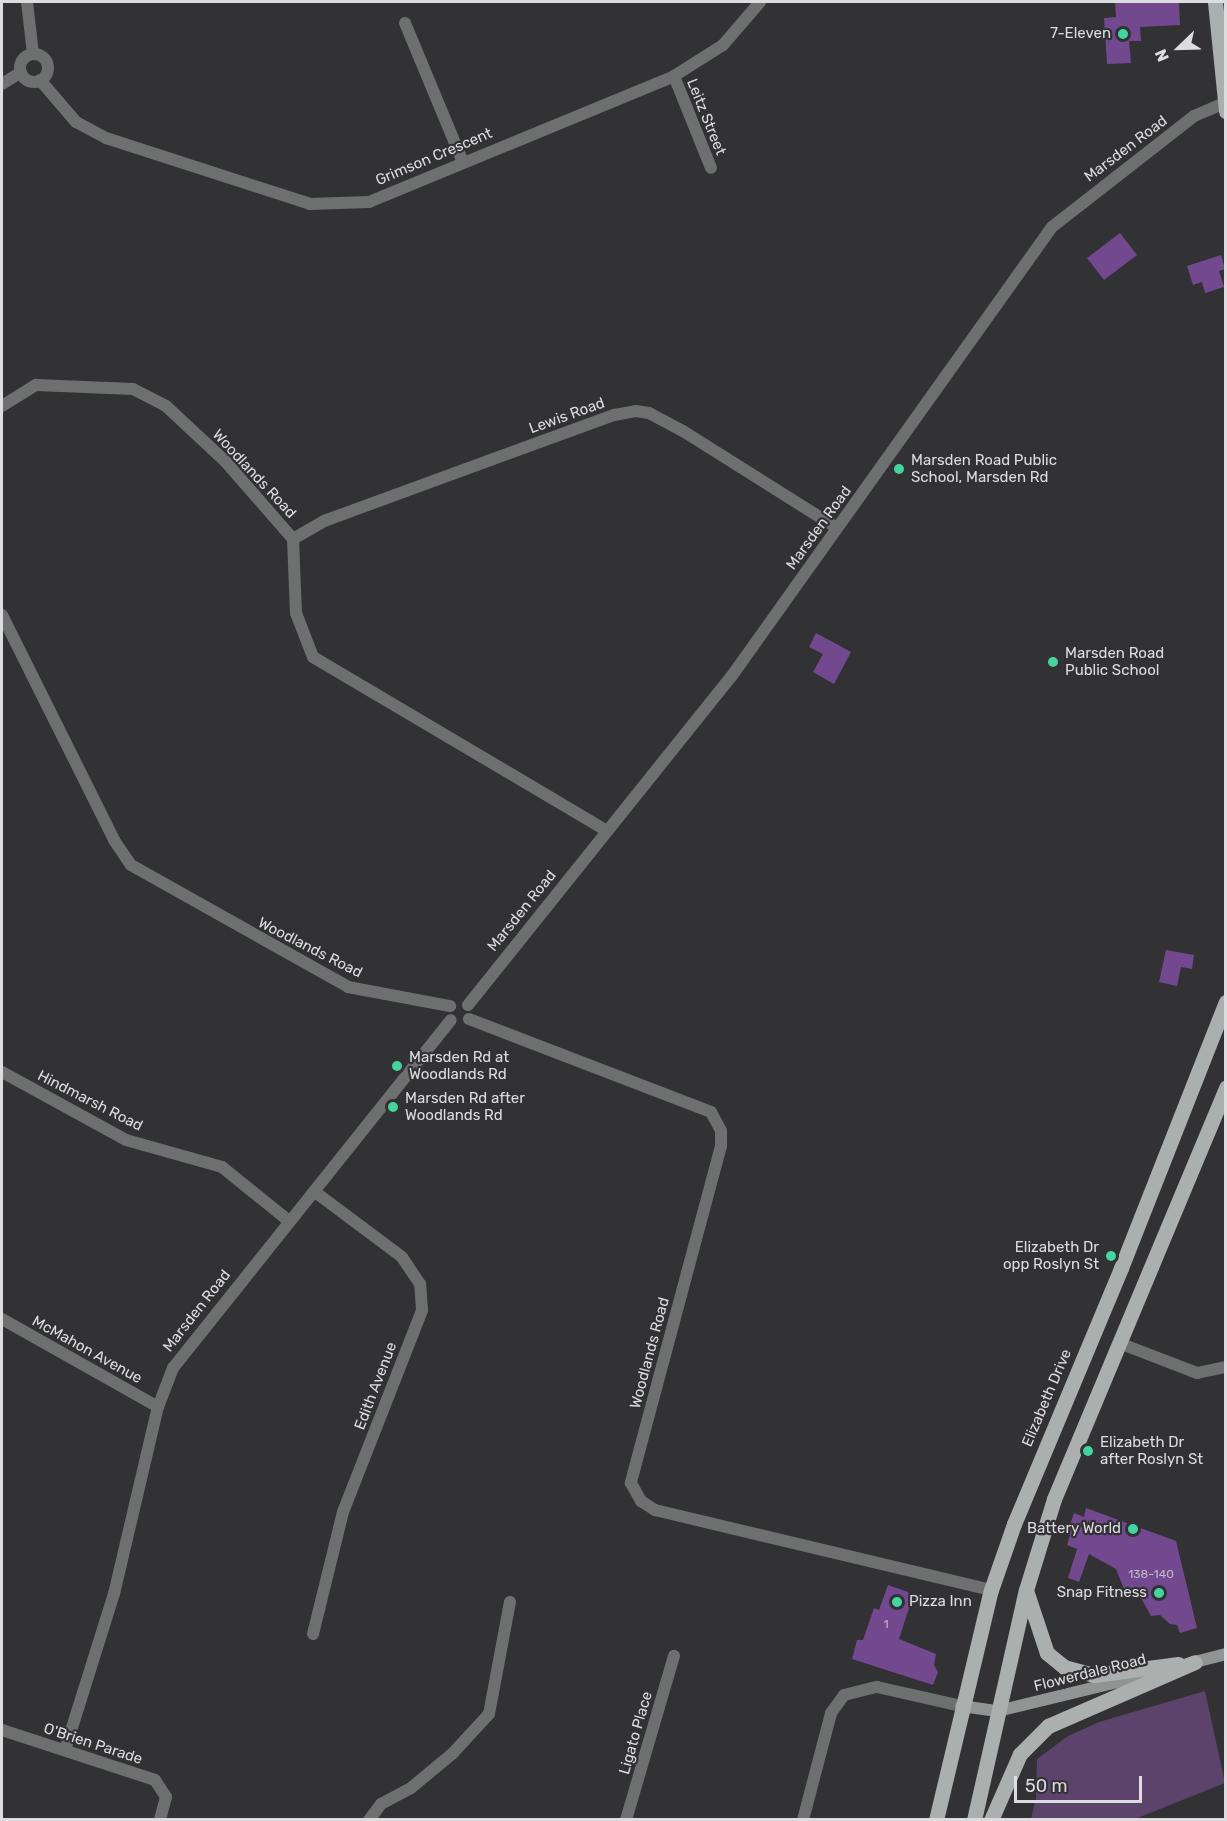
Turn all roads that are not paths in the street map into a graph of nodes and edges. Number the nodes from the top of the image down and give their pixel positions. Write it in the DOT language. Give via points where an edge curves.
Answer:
graph roads {
  1 [pos="27,2"];
  2 [pos="760,2"];
  3 [pos="1215,2"];
  4 [pos="1226,19"];
  5 [pos="405,23"];
  6 [pos="1216,32"];
  7 [pos="33,54"];
  8 [pos="21,72"];
  9 [pos="674,76"];
  10 [pos="40,80"];
  11 [pos="2,84"];
  12 [pos="1225,106"];
  13 [pos="462,160"];
  14 [pos="711,168"];
  15 [pos="2,406"];
  16 [pos="837,528"];
  17 [pos="293,539"];
  18 [pos="2,615"];
  19 [pos="606,830"];
  20 [pos="1226,1002"];
  21 [pos="468,1005"];
  22 [pos="450,1006"];
  23 [pos="469,1019"];
  24 [pos="451,1020"];
  25 [pos="2,1072"];
  26 [pos="1226,1088"];
  27 [pos="315,1192"];
  28 [pos="289,1221"];
  29 [pos="2,1319"];
  30 [pos="1119,1343"];
  31 [pos="1226,1367"];
  32 [pos="158,1407"];
  33 [pos="991,1590"];
  34 [pos="1026,1590"];
  35 [pos="510,1602"];
  36 [pos="313,1634"];
  37 [pos="1226,1654"];
  38 [pos="674,1656"];
  39 [pos="1195,1662"];
  40 [pos="961,1706"];
  41 [pos="998,1711"];
  42 [pos="2,1730"];
  43 [pos="65,1750"];
  44 [pos="160,1820"];
  45 [pos="369,1820"];
  46 [pos="626,1820"];
  47 [pos="803,1820"];
  48 [pos="936,1820"];
  49 [pos="974,1820"];
  50 [pos="991,1820"];
  1 -- 7 [label="street"];
  2 -- 9 [label="street, Grimson Crescent" via="723,45"];
  3 -- 6 [label="main road"];
  4 -- 6 [label="main road"];
  5 -- 13 [label="street"];
  6 -- 12 [label="main road"];
  7 -- 8 [label="street" via="22,61"];
  7 -- 10 [label="street" via="44,58 48,66"];
  8 -- 10 [label="street" via="29,80"];
  8 -- 11 [label="street"];
  9 -- 13 [label="street, Grimson Crescent"];
  9 -- 14 [label="street, Leitz Street"];
  10 -- 13 [label="street, Grimson Crescent" via="63,111 94,133 310,204 369,202"];
  12 -- 16 [label="street, Marsden Road" via="1194,116 1052,227"];
  15 -- 17 [label="street, Woodlands Road" via="36,385 133,389 166,406 217,453"];
  16 -- 17 [label="street, Lewis Road" via="682,431 649,413 636,411 614,415 324,521"];
  16 -- 19 [label="street, Marsden Road" via="731,677"];
  17 -- 19 [label="street, Woodlands Road" via="296,613 313,657"];
  18 -- 22 [label="street, Woodlands Road" via="114,840 132,866 348,987"];
  19 -- 21 [label="street, Marsden Road"];
  20 -- 33 [label="main road, Elizabeth Drive" via="1014,1524"];
  21 -- 22 [label="street" via="459,1001"];
  21 -- 23 [label="street"];
  22 -- 24 [label="street"];
  23 -- 24 [label="street" via="460,1024"];
  23 -- 33 [label="street, Woodlands Road" via="711,1112 721,1131 721,1146 631,1483 641,1501 655,1510"];
  24 -- 27 [label="street, Marsden Road"];
  25 -- 28 [label="street, Hindmarsh Road" via="126,1140 222,1167"];
  26 -- 30 [label="main road"];
  27 -- 28 [label="street, Marsden Road"];
  27 -- 36 [label="street, Edith Avenue" via="402,1257 420,1284 422,1310 343,1512"];
  28 -- 32 [label="street, Marsden Road" via="181,1355"];
  29 -- 32 [label="street, McMahon Avenue"];
  30 -- 31 [label="street" via="1197,1373"];
  30 -- 34 [label="main road" via="1054,1499"];
  32 -- 43 [label="street, Marsden Road" via="114,1594"];
  33 -- 40 [label="main road, Elizabeth Drive"];
  34 -- 39 [label="main road" via="1047,1653 1064,1667 1094,1675"];
  34 -- 41 [label="main road"];
  35 -- 45 [label="street" via="489,1714 453,1753 411,1788 381,1804"];
  37 -- 39 [label="main road, Flowerdale Road"];
  38 -- 46 [label="street, Ligato Place"];
  39 -- 41 [label="main road, Flowerdale Road"];
  39 -- 50 [label="main road" via="1048,1726 1020,1754"];
  40 -- 41 [label="main road, Flowerdale Road"];
  40 -- 47 [label="street" via="877,1687 844,1695 831,1713"];
  40 -- 48 [label="main road, Elizabeth Drive"];
  41 -- 49 [label="main road"];
  42 -- 43 [label="street, O'Brien Parade"];
  43 -- 44 [label="street, O'Brien Parade" via="154,1780 166,1797"];
}
